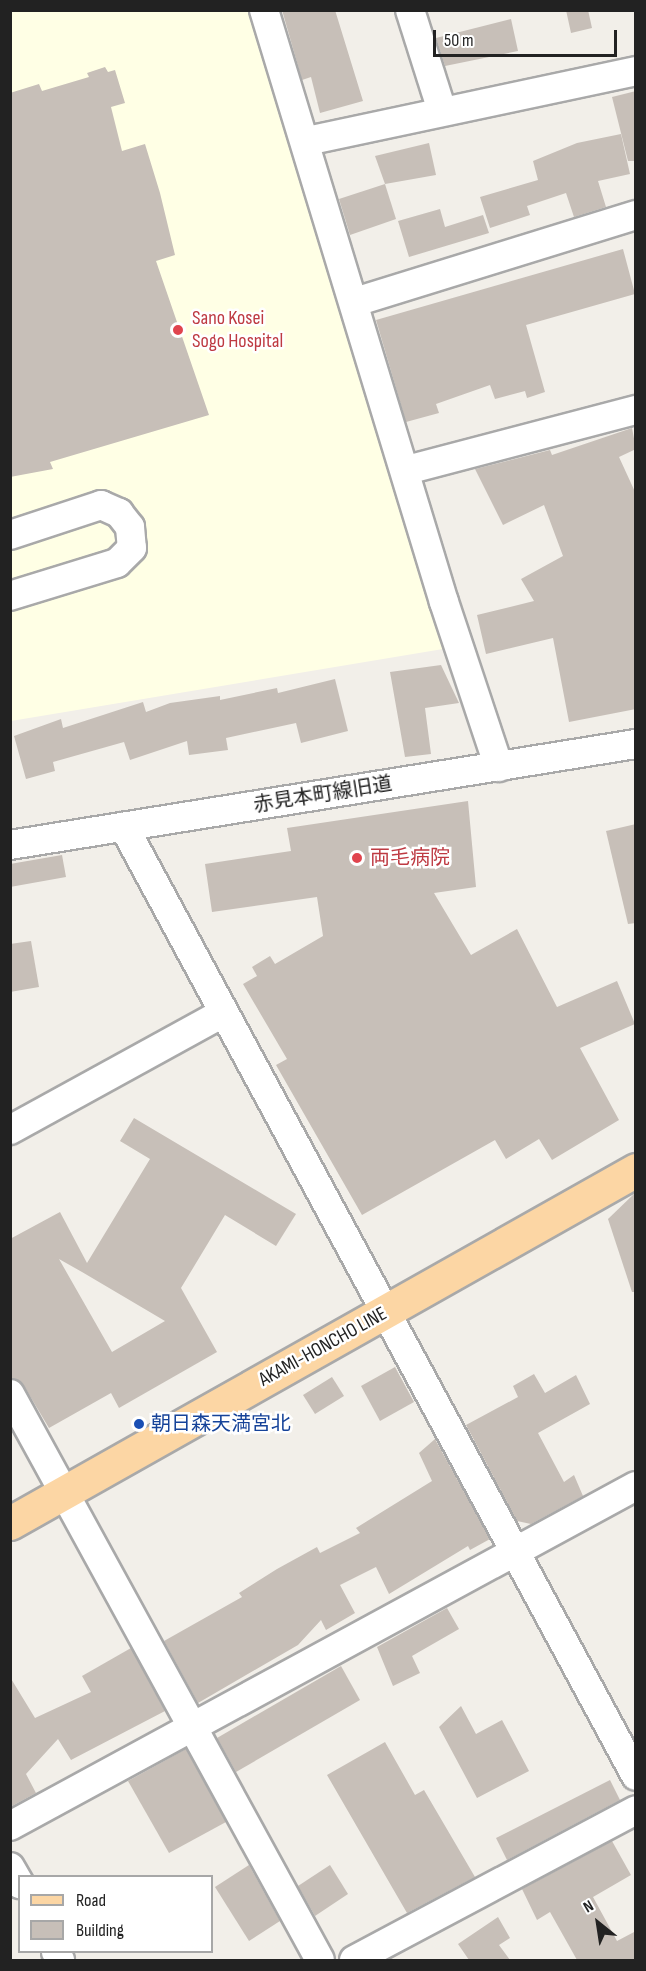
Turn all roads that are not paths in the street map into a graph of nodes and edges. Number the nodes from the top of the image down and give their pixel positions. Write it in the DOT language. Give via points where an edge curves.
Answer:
graph roads {
  1 [pos="264,10"];
  2 [pos="410,10"];
  3 [pos="636,71"];
  4 [pos="442,111"];
  5 [pos="307,141"];
  6 [pos="636,215"];
  7 [pos="355,302"];
  8 [pos="636,410"];
  9 [pos="407,470"];
  10 [pos="10,535"];
  11 [pos="10,596"];
  12 [pos="636,744"];
  13 [pos="499,766"];
  14 [pos="124,827"];
  15 [pos="10,845"];
  16 [pos="223,1013"];
  17 [pos="10,1130"];
  18 [pos="636,1170"];
  19 [pos="386,1312"];
  20 [pos="10,1394"];
  21 [pos="636,1486"];
  22 [pos="64,1493"];
  23 [pos="10,1523"];
  24 [pos="515,1551"];
  25 [pos="193,1726"];
  26 [pos="636,1776"];
  27 [pos="636,1810"];
  28 [pos="10,1826"];
  29 [pos="10,1867"];
  30 [pos="18,1881"];
  31 [pos="320,1960"];
  32 [pos="354,1960"];
  1 -- 5 [label="street"];
  2 -- 4 [label="street"];
  3 -- 4 [label="street"];
  4 -- 5 [label="street"];
  5 -- 7 [label="street"];
  6 -- 7 [label="street"];
  7 -- 9 [label="street"];
  8 -- 9 [label="street"];
  9 -- 13 [label="street" via="444,602"];
  10 -- 11 [label="street" via="100,505 119,513 130,527 132,548 117,563"];
  12 -- 13 [label="street, 赤見本町線旧道"];
  13 -- 14 [label="street, 赤見本町線旧道"];
  14 -- 15 [label="street, 赤見本町線旧道"];
  14 -- 16 [label="street"];
  16 -- 17 [label="street"];
  16 -- 19 [label="street"];
  18 -- 19 [label="main road, AKAMI-HONCHO LINE"];
  19 -- 22 [label="main road, AKAMI-HONCHO LINE"];
  19 -- 24 [label="street"];
  20 -- 22 [label="street"];
  21 -- 24 [label="street"];
  22 -- 23 [label="main road, AKAMI-HONCHO LINE"];
  22 -- 25 [label="street"];
  24 -- 25 [label="street"];
  24 -- 26 [label="street"];
  25 -- 28 [label="street"];
  25 -- 31 [label="street"];
  27 -- 32 [label="street"];
  29 -- 30 [label="street"];
}
